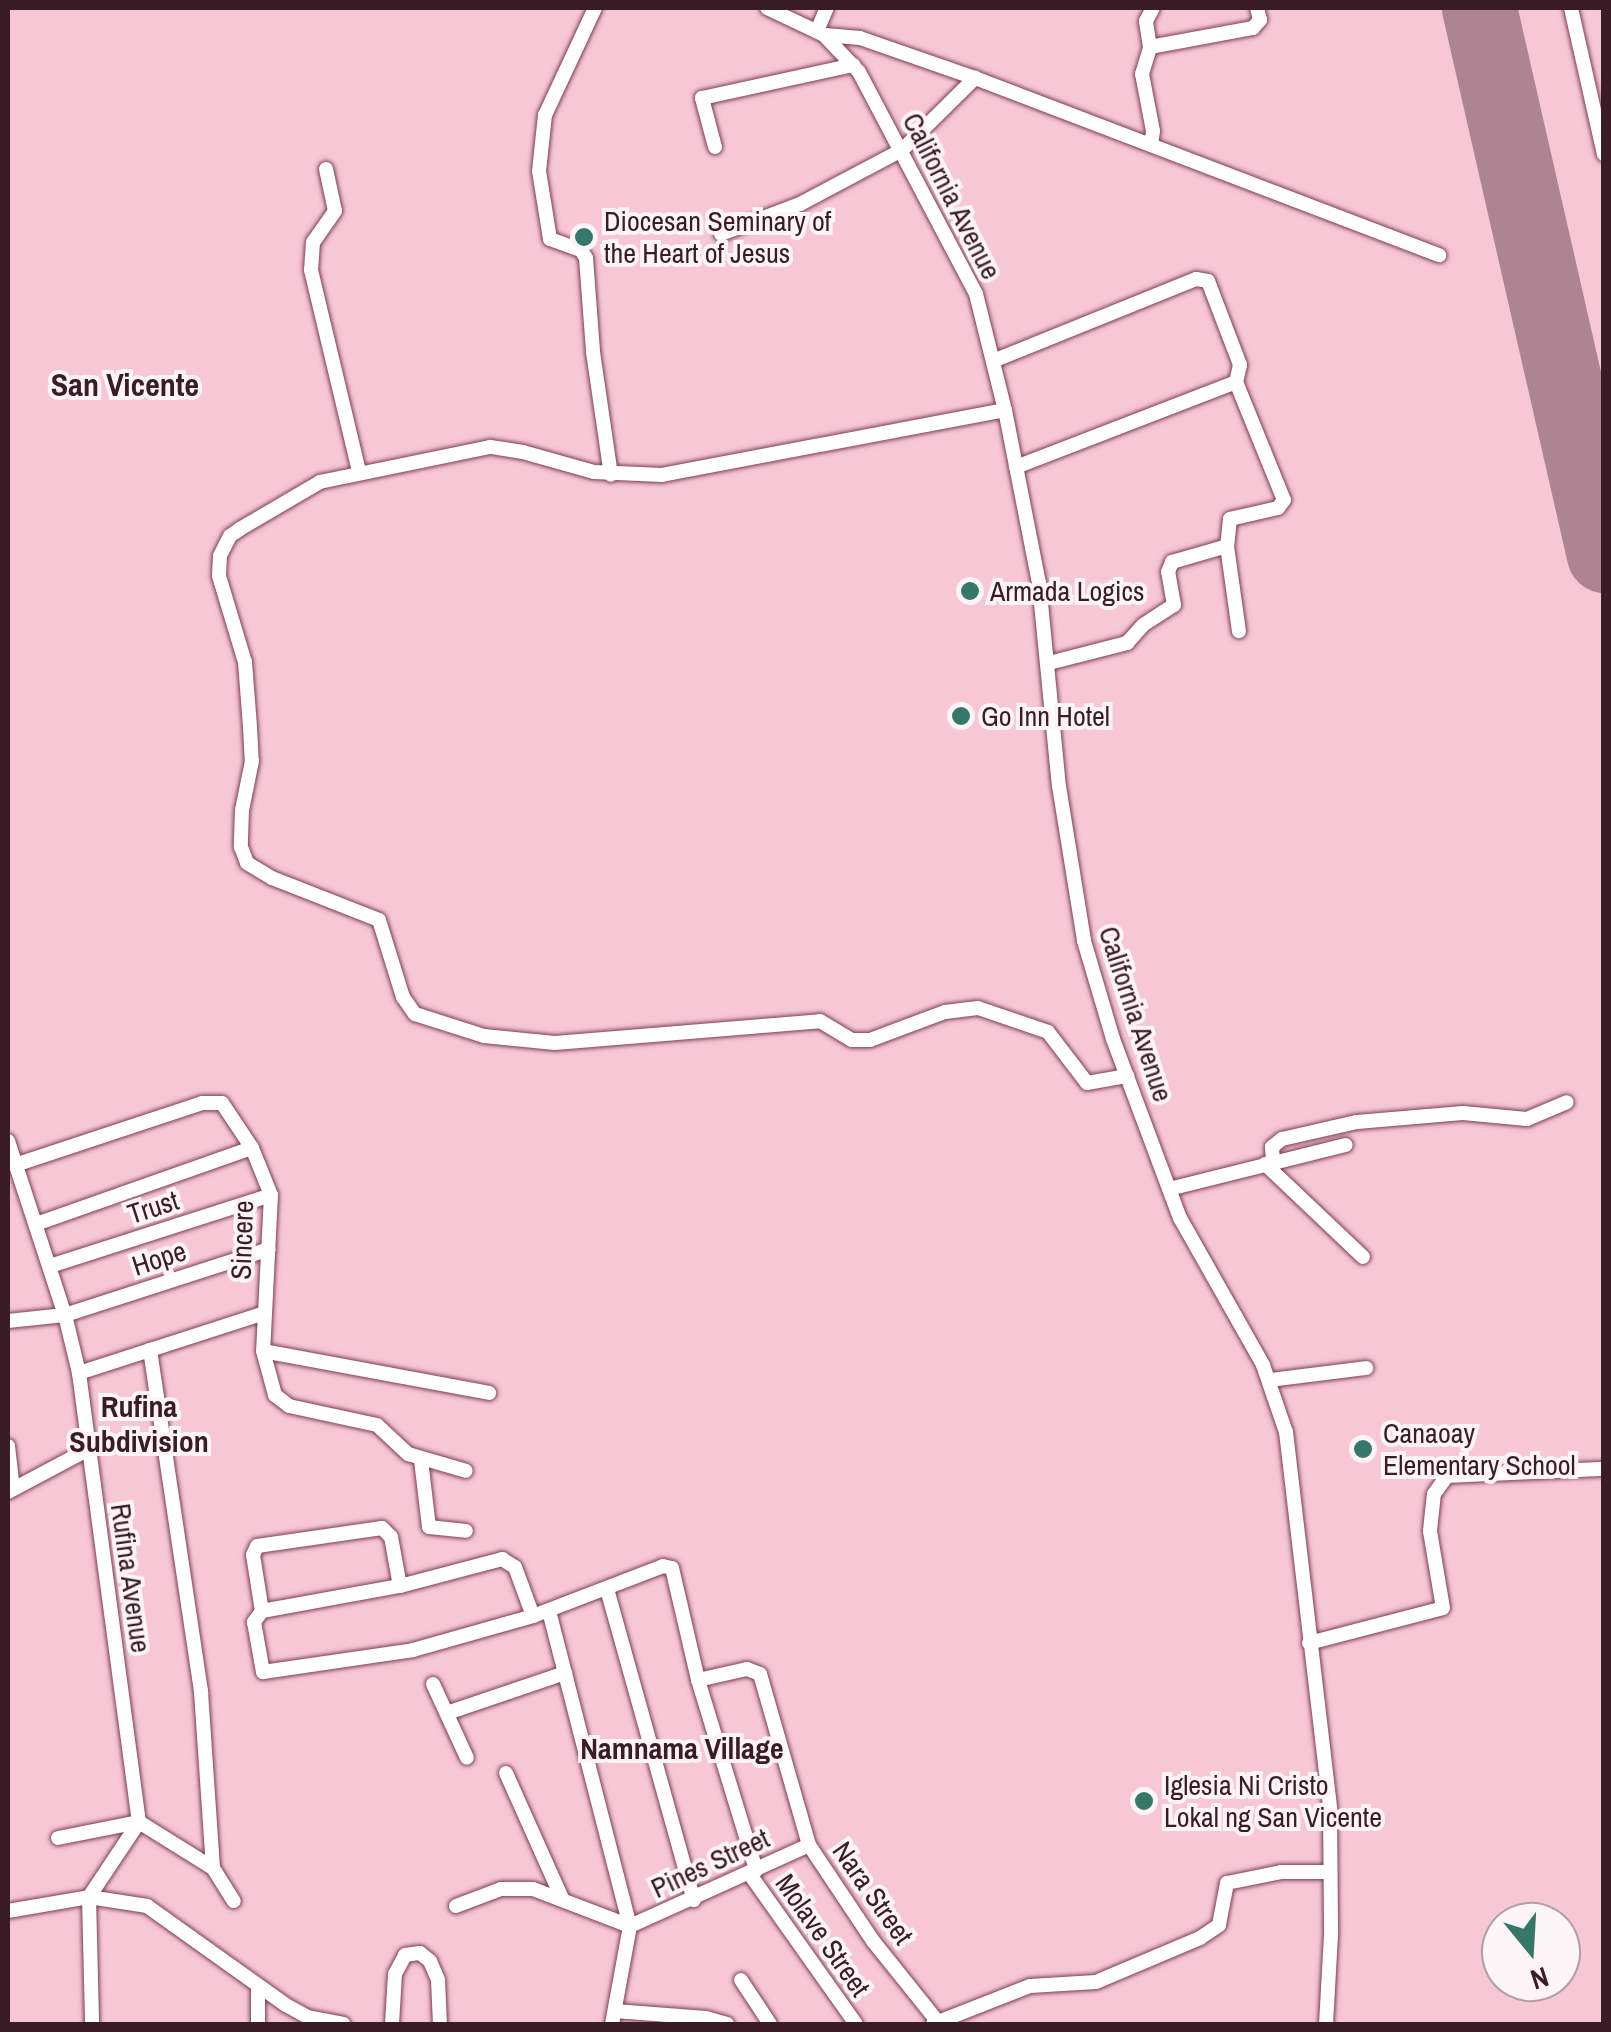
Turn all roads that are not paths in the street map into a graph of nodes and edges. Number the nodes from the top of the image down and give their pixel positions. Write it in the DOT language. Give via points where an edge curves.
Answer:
graph roads {
  1 [pos="595,8"];
  2 [pos="766,8"];
  3 [pos="827,8"];
  4 [pos="1153,8"];
  5 [pos="1258,8"];
  6 [pos="1571,8"];
  7 [pos="820,33"];
  8 [pos="1150,47"];
  9 [pos="853,65"];
  10 [pos="975,78"];
  11 [pos="1151,145"];
  12 [pos="715,147"];
  13 [pos="902,150"];
  14 [pos="1604,154"];
  15 [pos="326,169"];
  16 [pos="721,234"];
  17 [pos="1440,255"];
  18 [pos="993,361"];
  19 [pos="1236,382"];
  20 [pos="1005,410"];
  21 [pos="1016,466"];
  22 [pos="358,471"];
  23 [pos="611,475"];
  24 [pos="1226,546"];
  25 [pos="1239,632"];
  26 [pos="1049,663"];
  27 [pos="1127,1076"];
  28 [pos="1566,1102"];
  29 [pos="8,1141"];
  30 [pos="1346,1146"];
  31 [pos="252,1148"];
  32 [pos="1269,1163"];
  33 [pos="15,1165"];
  34 [pos="1169,1189"];
  35 [pos="271,1195"];
  36 [pos="36,1224"];
  37 [pos="269,1249"];
  38 [pos="1363,1257"];
  39 [pos="50,1266"];
  40 [pos="265,1314"];
  41 [pos="65,1315"];
  42 [pos="8,1321"];
  43 [pos="150,1350"];
  44 [pos="263,1352"];
  45 [pos="1366,1368"];
  46 [pos="79,1373"];
  47 [pos="1270,1380"];
  48 [pos="489,1393"];
  49 [pos="8,1446"];
  50 [pos="89,1449"];
  51 [pos="421,1460"];
  52 [pos="1604,1469"];
  53 [pos="466,1471"];
  54 [pos="10,1490"];
  55 [pos="466,1531"];
  56 [pos="400,1586"];
  57 [pos="607,1589"];
  58 [pos="262,1611"];
  59 [pos="549,1611"];
  60 [pos="533,1616"];
  61 [pos="1309,1643"];
  62 [pos="565,1674"];
  63 [pos="698,1680"];
  64 [pos="433,1684"];
  65 [pos="448,1713"];
  66 [pos="467,1758"];
  67 [pos="506,1773"];
  68 [pos="139,1822"];
  69 [pos="58,1838"];
  70 [pos="810,1845"];
  71 [pos="213,1868"];
  72 [pos="753,1872"];
  73 [pos="1330,1872"];
  74 [pos="89,1896"];
  75 [pos="562,1898"];
  76 [pos="694,1900"];
  77 [pos="234,1901"];
  78 [pos="456,1906"];
  79 [pos="8,1912"];
  80 [pos="630,1926"];
  81 [pos="741,1980"];
  82 [pos="258,1986"];
  83 [pos="614,2018"];
  84 [pos="936,2023"];
  85 [pos="92,2024"];
  86 [pos="258,2024"];
  87 [pos="343,2024"];
  88 [pos="392,2024"];
  89 [pos="440,2024"];
  90 [pos="727,2024"];
  91 [pos="770,2024"];
  92 [pos="856,2024"];
  93 [pos="1326,2024"];
  1 -- 23 [label="street" via="546,116 539,171 550,239 586,258"];
  2 -- 7 [label="street"];
  3 -- 7 [label="street"];
  4 -- 8 [label="street" via="1146,22"];
  5 -- 8 [label="street" via="1253,28"];
  6 -- 14 [label="street"];
  7 -- 9 [label="street, California Avenue"];
  7 -- 10 [label="street" via="860,38"];
  8 -- 11 [label="street" via="1142,74"];
  9 -- 12 [label="street" via="702,98"];
  9 -- 13 [label="street, California Avenue"];
  10 -- 11 [label="street"];
  10 -- 13 [label="street"];
  11 -- 17 [label="street"];
  13 -- 16 [label="street" via="800,204"];
  13 -- 18 [label="street, California Avenue" via="976,294"];
  15 -- 22 [label="street" via="336,212 313,242 311,270"];
  18 -- 19 [label="street" via="1204,278 1214,289 1240,365"];
  18 -- 20 [label="street, California Avenue"];
  19 -- 21 [label="street"];
  19 -- 24 [label="street" via="1284,500 1278,508 1230,519"];
  20 -- 21 [label="street, California Avenue"];
  20 -- 23 [label="street" via="662,475"];
  21 -- 26 [label="street, California Avenue"];
  22 -- 23 [label="street" via="490,447"];
  22 -- 27 [label="street" via="326,479 240,529 220,556 219,576 245,662 252,761 239,835 247,863 262,873 379,920 415,1014 526,1042 820,1021 852,1040 870,1040 945,1012 978,1008 1048,1032 1087,1083"];
  24 -- 25 [label="street"];
  24 -- 26 [label="street" via="1172,562 1174,605 1127,643"];
  26 -- 27 [label="street, California Avenue" via="1084,941"];
  27 -- 34 [label="street, California Avenue"];
  28 -- 32 [label="street" via="1526,1119 1463,1113 1357,1122 1282,1139"];
  29 -- 33 [label="street, Rufina Avenue"];
  30 -- 32 [label="street"];
  31 -- 33 [label="street, Sincere" via="231,1111 215,1100"];
  31 -- 35 [label="street, Sincere"];
  31 -- 36 [label="street"];
  32 -- 34 [label="street"];
  32 -- 38 [label="street"];
  33 -- 36 [label="street, Rufina Avenue"];
  34 -- 47 [label="street, California Avenue" via="1194,1248"];
  35 -- 37 [label="street, Sincere"];
  35 -- 39 [label="street, Trust"];
  36 -- 39 [label="street, Rufina Avenue"];
  37 -- 40 [label="street, Sincere"];
  37 -- 41 [label="street, Hope"];
  39 -- 41 [label="street, Rufina Avenue"];
  40 -- 43 [label="street"];
  40 -- 44 [label="street, Sincere"];
  41 -- 42 [label="street, Hope"];
  41 -- 46 [label="street, Rufina Avenue"];
  43 -- 46 [label="street"];
  43 -- 71 [label="street" via="202,1692"];
  44 -- 48 [label="street"];
  44 -- 51 [label="street, Sincere" via="283,1403 377,1425"];
  45 -- 47 [label="street"];
  46 -- 50 [label="street, Rufina Avenue"];
  47 -- 61 [label="street, California Avenue" via="1290,1455"];
  49 -- 54 [label="street"];
  50 -- 54 [label="street"];
  50 -- 68 [label="street, Rufina Avenue"];
  51 -- 53 [label="street, Sincere"];
  51 -- 55 [label="street" via="428,1526"];
  52 -- 61 [label="street" via="1446,1476 1434,1494 1430,1531 1443,1608"];
  56 -- 58 [label="street"];
  56 -- 58 [label="street" via="392,1537 382,1528 265,1542 253,1555"];
  56 -- 60 [label="street" via="508,1560"];
  57 -- 59 [label="street"];
  57 -- 63 [label="street" via="663,1566 674,1574"];
  57 -- 76 [label="street"];
  58 -- 60 [label="street" via="254,1622 256,1642 261,1668 269,1674 413,1650"];
  59 -- 60 [label="street"];
  59 -- 62 [label="street"];
  61 -- 73 [label="street, California Avenue" via="1330,1810"];
  62 -- 65 [label="street"];
  62 -- 80 [label="street"];
  63 -- 70 [label="street, Nara Street" via="747,1669 760,1674"];
  63 -- 72 [label="street, Molave Street"];
  64 -- 65 [label="street"];
  65 -- 66 [label="street"];
  67 -- 75 [label="street"];
  68 -- 69 [label="street"];
  68 -- 71 [label="street"];
  68 -- 74 [label="street"];
  70 -- 72 [label="street, Pines Street"];
  70 -- 84 [label="street, Nara Street"];
  71 -- 77 [label="street"];
  72 -- 76 [label="street, Pines Street"];
  72 -- 92 [label="street, Molave Street"];
  73 -- 84 [label="street" via="1281,1872 1222,1886 1219,1925 1200,1938 1096,1982 1030,1986"];
  73 -- 93 [label="street, California Avenue"];
  74 -- 79 [label="street"];
  74 -- 82 [label="street" via="163,1914"];
  74 -- 85 [label="street"];
  75 -- 78 [label="street" via="513,1888"];
  75 -- 80 [label="street"];
  76 -- 80 [label="street, Pines Street"];
  80 -- 83 [label="street"];
  81 -- 91 [label="street"];
  82 -- 86 [label="street"];
  82 -- 87 [label="street" via="308,2017"];
  83 -- 90 [label="street"];
  88 -- 89 [label="street" via="395,1974 405,1955 420,1953 438,1980"];
}
